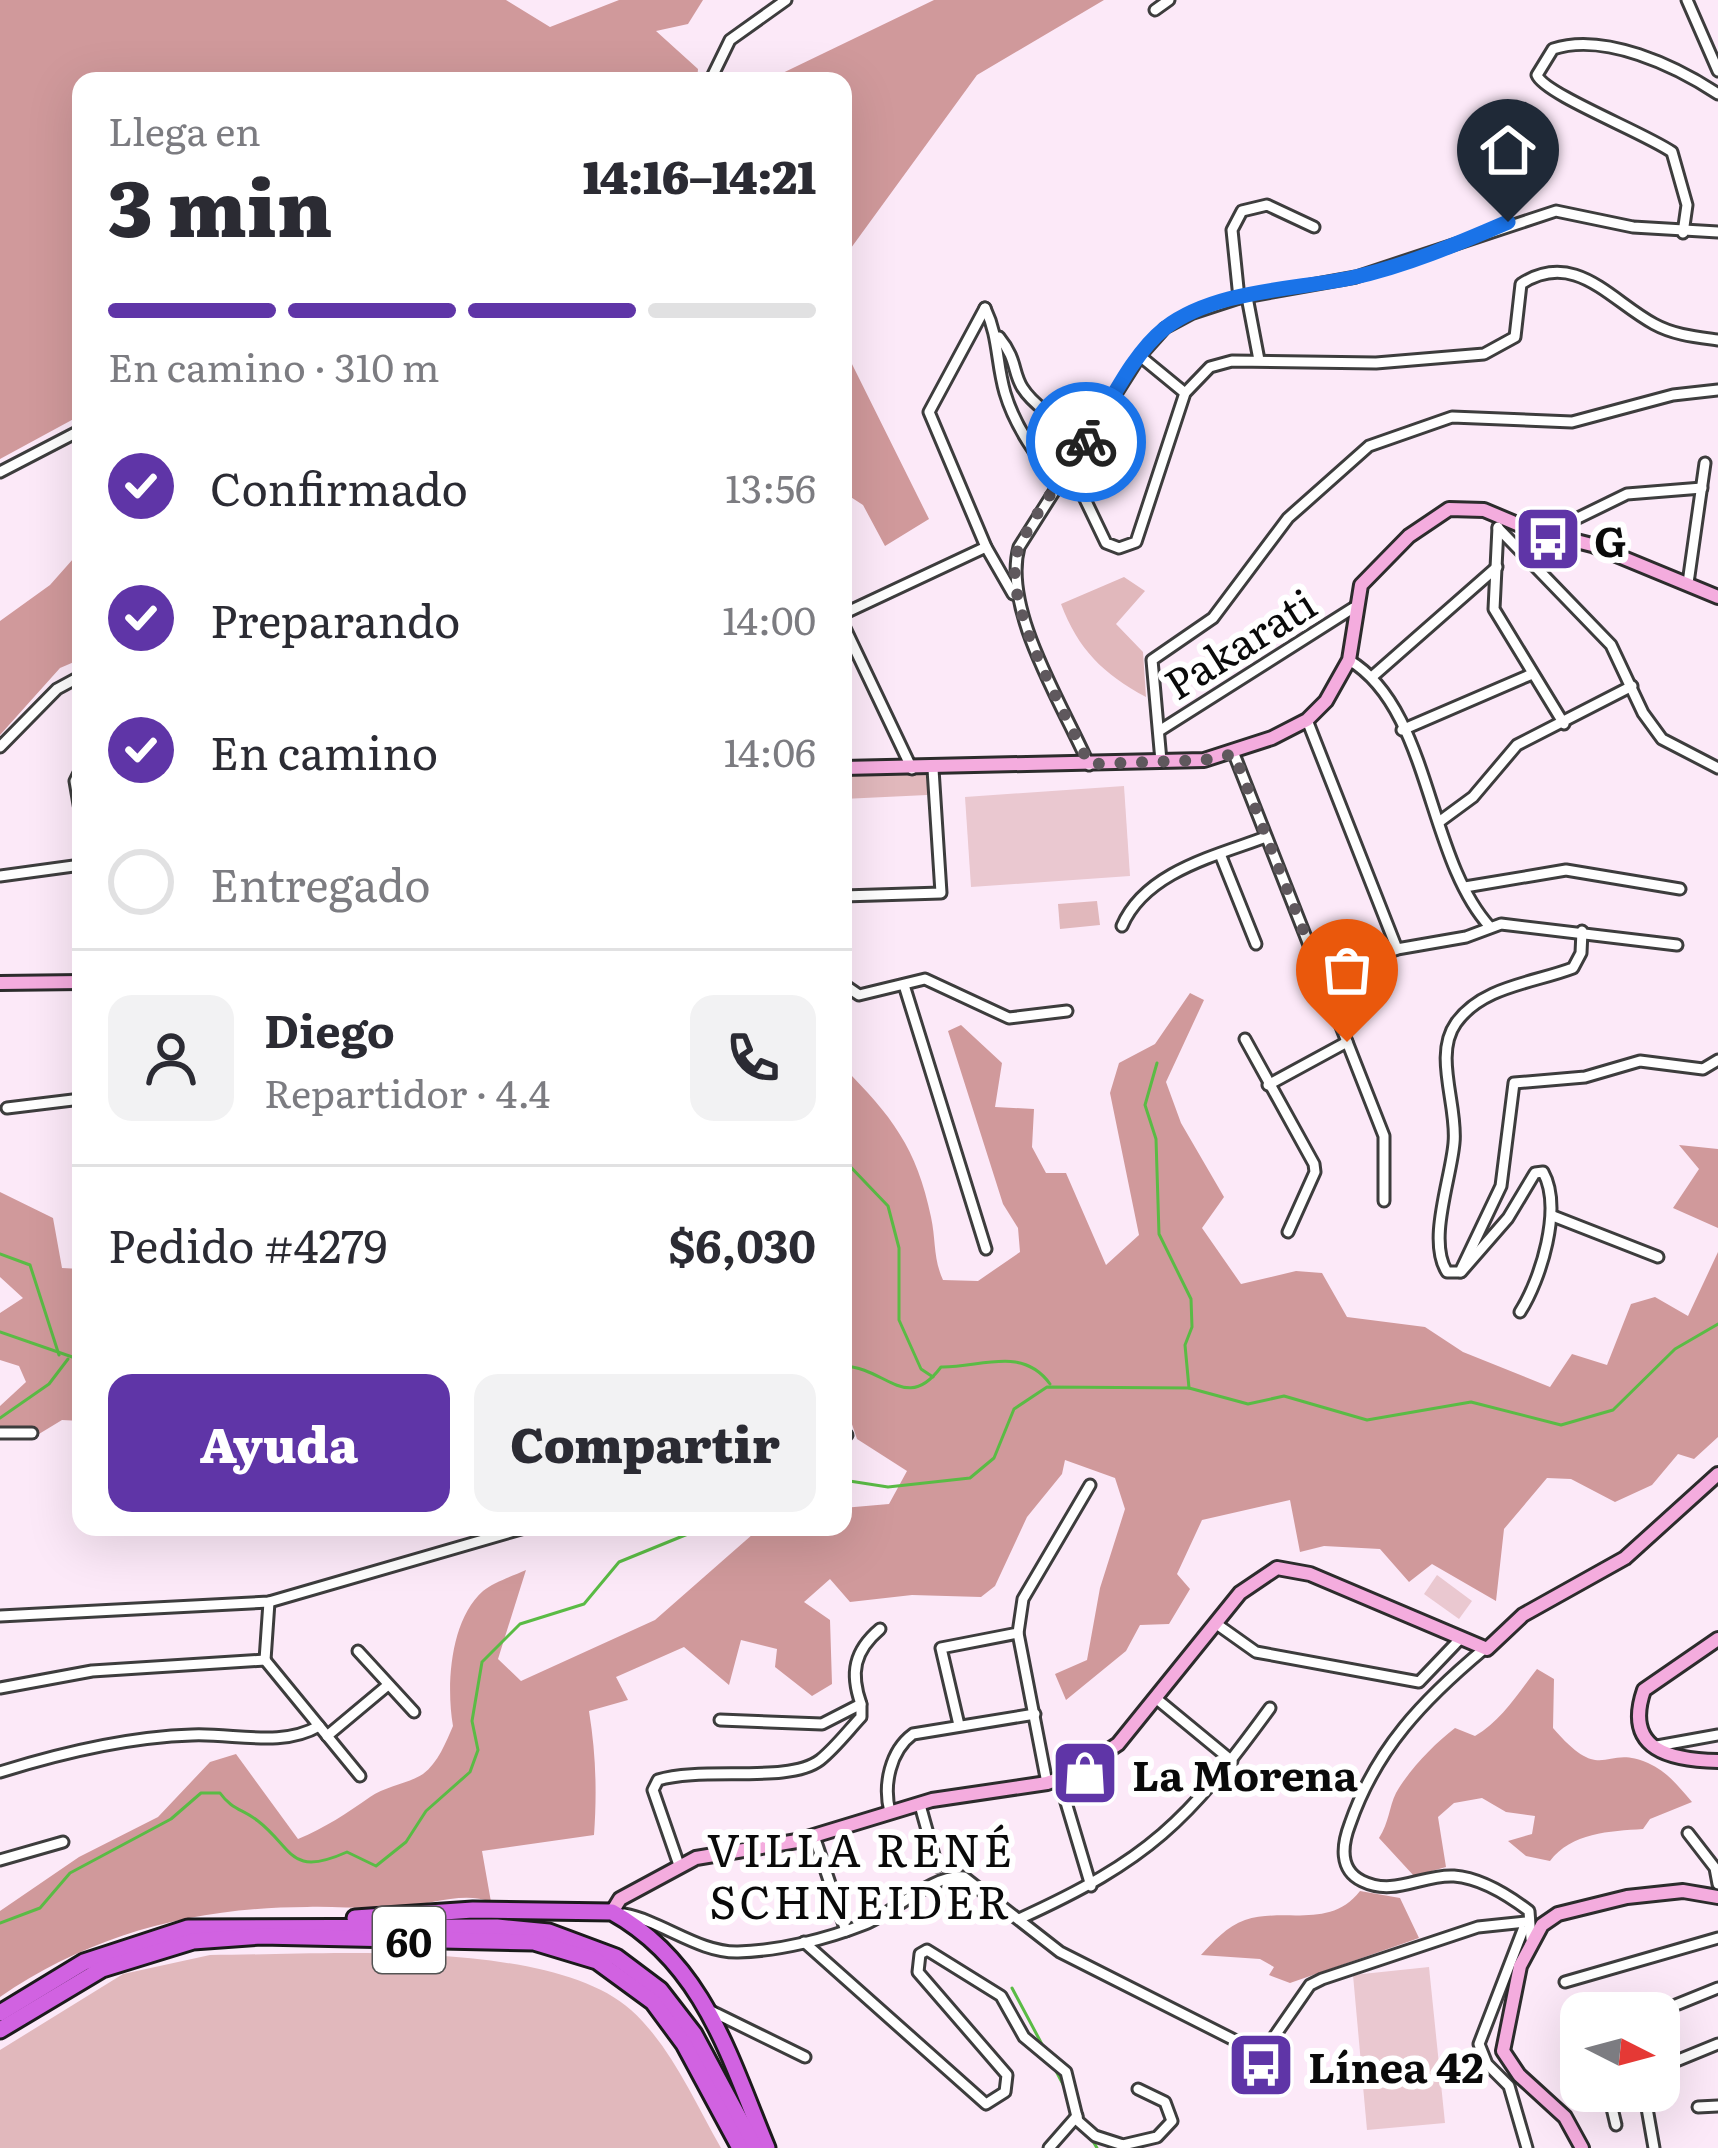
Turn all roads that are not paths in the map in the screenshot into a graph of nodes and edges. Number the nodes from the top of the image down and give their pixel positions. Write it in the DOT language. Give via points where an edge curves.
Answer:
graph roads {
  1 [pos="786,0"];
  2 [pos="1169,0"];
  3 [pos="1687,0"];
  4 [pos="1155,10"];
  5 [pos="1718,71"];
  6 [pos="714,72"];
  7 [pos="1718,94"];
  8 [pos="1314,226"];
  9 [pos="1718,232"];
  10 [pos="1683,233"];
  11 [pos="1243,297"];
  12 [pos="999,338"];
  13 [pos="1718,340"];
  14 [pos="1140,356"];
  15 [pos="1258,361"];
  16 [pos="1718,390"];
  17 [pos="1185,393"];
  18 [pos="1045,411"];
  19 [pos="72,435"];
  20 [pos="1706,463"];
  21 [pos="1070,468"];
  22 [pos="0,472"];
  23 [pos="1059,485"];
  24 [pos="1702,488"];
  25 [pos="1498,522"];
  26 [pos="1545,534"];
  27 [pos="986,547"];
  28 [pos="1497,567"];
  29 [pos="1688,583"];
  30 [pos="1718,597"];
  31 [pos="1017,599"];
  32 [pos="1353,608"];
  33 [pos="852,610"];
  34 [pos="852,643"];
  35 [pos="1349,660"];
  36 [pos="1532,674"];
  37 [pos="1373,676"];
  38 [pos="72,681"];
  39 [pos="1632,686"];
  40 [pos="1307,720"];
  41 [pos="1564,724"];
  42 [pos="1402,730"];
  43 [pos="1159,731"];
  44 [pos="0,747"];
  45 [pos="1234,754"];
  46 [pos="1161,761"];
  47 [pos="1089,764"];
  48 [pos="852,768"];
  49 [pos="1718,768"];
  50 [pos="912,769"];
  51 [pos="934,769"];
  52 [pos="1439,822"];
  53 [pos="1266,838"];
  54 [pos="1220,854"];
  55 [pos="72,866"];
  56 [pos="0,875"];
  57 [pos="1465,887"];
  58 [pos="1680,889"];
  59 [pos="852,896"];
  60 [pos="1122,926"];
  61 [pos="1490,927"];
  62 [pos="1582,932"];
  63 [pos="1256,944"];
  64 [pos="1677,945"];
  65 [pos="1397,949"];
  66 [pos="1324,980"];
  67 [pos="72,982"];
  68 [pos="0,983"];
  69 [pos="904,985"];
  70 [pos="852,990"];
  71 [pos="1067,1011"];
  72 [pos="1245,1039"];
  73 [pos="1347,1042"];
  74 [pos="1718,1060"];
  75 [pos="1268,1085"];
  76 [pos="72,1100"];
  77 [pos="7,1108"];
  78 [pos="1384,1201"];
  79 [pos="1553,1216"];
  80 [pos="1288,1232"];
  81 [pos="986,1249"];
  82 [pos="1658,1257"];
  83 [pos="1460,1272"];
  84 [pos="1520,1312"];
  85 [pos="0,1433"];
  86 [pos="32,1433"];
  87 [pos="1718,1474"];
  88 [pos="1090,1485"];
  89 [pos="496,1536"];
  90 [pos="268,1602"];
  91 [pos="0,1616"];
  92 [pos="1218,1625"];
  93 [pos="880,1629"];
  94 [pos="1018,1633"];
  95 [pos="1460,1639"];
  96 [pos="1718,1639"];
  97 [pos="1484,1649"];
  98 [pos="358,1651"];
  99 [pos="266,1660"];
  100 [pos="388,1685"];
  101 [pos="0,1688"];
  102 [pos="1158,1700"];
  103 [pos="861,1704"];
  104 [pos="1270,1708"];
  105 [pos="414,1712"];
  106 [pos="1035,1714"];
  107 [pos="720,1720"];
  108 [pos="959,1725"];
  109 [pos="319,1726"];
  110 [pos="1718,1735"];
  111 [pos="327,1736"];
  112 [pos="1657,1746"];
  113 [pos="1232,1761"];
  114 [pos="1718,1761"];
  115 [pos="0,1772"];
  116 [pos="360,1776"];
  117 [pos="1053,1781"];
  118 [pos="920,1805"];
  119 [pos="890,1812"];
  120 [pos="1688,1833"];
  121 [pos="814,1836"];
  122 [pos="63,1842"];
  123 [pos="0,1860"];
  124 [pos="679,1865"];
  125 [pos="937,1866"];
  126 [pos="1718,1884"];
  127 [pos="1091,1886"];
  128 [pos="1718,1897"];
  129 [pos="613,1912"];
  130 [pos="1558,1915"];
  131 [pos="1528,1917"];
  132 [pos="1019,1918"];
  133 [pos="281,1925"];
  134 [pos="846,1930"];
  135 [pos="1718,1938"];
  136 [pos="1531,1939"];
  137 [pos="804,1942"];
  138 [pos="1565,1982"];
  139 [pos="1718,1988"];
  140 [pos="1680,2003"];
  141 [pos="707,2009"];
  142 [pos="0,2013"];
  143 [pos="0,2030"];
  144 [pos="1718,2044"];
  145 [pos="805,2057"];
  146 [pos="1680,2059"];
  147 [pos="1138,2089"];
  148 [pos="1718,2106"];
  149 [pos="1698,2107"];
  150 [pos="1613,2112"];
  151 [pos="1648,2112"];
  152 [pos="1077,2116"];
  153 [pos="1616,2125"];
  154 [pos="764,2147"];
  155 [pos="740,2148"];
  156 [pos="1049,2148"];
  157 [pos="1527,2148"];
  158 [pos="1582,2148"];
  159 [pos="1654,2148"];
  1 -- 6 [label="street" via="730,40"];
  2 -- 4 [label="street"];
  3 -- 5 [label="street"];
  7 -- 10 [label="street" via="1630,53 1590,44 1553,49 1537,75 1541,86 1672,152 1687,205"];
  8 -- 11 [label="street" via="1267,205 1242,211 1232,230"];
  9 -- 10 [label="street"];
  10 -- 11 [label="street" via="1556,211 1356,277"];
  11 -- 14 [label="street" via="1175,321"];
  11 -- 15 [label="street"];
  12 -- 18 [label="street" via="1016,382"];
  12 -- 23 [label="street" via="1006,395"];
  12 -- 27 [label="street" via="985,308 929,412"];
  13 -- 15 [label="street" via="1648,322 1603,284 1535,274 1521,284 1515,337 1499,350 1376,363"];
  14 -- 17 [label="street"];
  14 -- 21 [label="street"];
  15 -- 17 [label="street" via="1210,367"];
  16 -- 43 [label="street" via="1572,422 1452,417 1370,446 1288,518 1214,619 1152,661"];
  17 -- 21 [label="street" via="1136,542 1106,542"];
  19 -- 22 [label="street"];
  20 -- 24 [label="street"];
  21 -- 23 [label="street"];
  23 -- 31 [label="street" via="1019,547"];
  24 -- 26 [label="street" via="1627,494"];
  24 -- 29 [label="street"];
  25 -- 26 [label="street"];
  25 -- 28 [label="street"];
  25 -- 32 [label="street" via="1466,507 1432,516 1376,567"];
  25 -- 39 [label="street" via="1611,645"];
  26 -- 29 [label="street"];
  27 -- 31 [label="street"];
  27 -- 33 [label="street"];
  28 -- 36 [label="street" via="1494,609"];
  28 -- 37 [label="street"];
  29 -- 30 [label="street"];
  31 -- 47 [label="street"];
  32 -- 35 [label="street"];
  32 -- 43 [label="street, Pakarati"];
  34 -- 50 [label="street"];
  35 -- 37 [label="street"];
  35 -- 40 [label="street"];
  36 -- 41 [label="street"];
  36 -- 42 [label="street"];
  37 -- 42 [label="street"];
  38 -- 44 [label="street"];
  39 -- 41 [label="street"];
  39 -- 49 [label="street" via="1662,740"];
  40 -- 45 [label="street"];
  40 -- 65 [label="street"];
  41 -- 52 [label="street" via="1517,746"];
  42 -- 52 [label="street"];
  43 -- 46 [label="street"];
  45 -- 46 [label="street"];
  45 -- 53 [label="street"];
  46 -- 47 [label="street"];
  47 -- 51 [label="street"];
  48 -- 50 [label="street"];
  50 -- 51 [label="street"];
  51 -- 59 [label="street" via="941,893"];
  52 -- 57 [label="street"];
  53 -- 54 [label="street"];
  53 -- 66 [label="street"];
  54 -- 60 [label="street" via="1140,896"];
  54 -- 63 [label="street"];
  55 -- 56 [label="street"];
  57 -- 58 [label="street" via="1566,870"];
  57 -- 61 [label="street"];
  61 -- 62 [label="street"];
  61 -- 65 [label="street"];
  62 -- 64 [label="street"];
  62 -- 83 [label="street" via="1573,968 1485,998 1448,1039 1455,1121 1441,1253 1447,1272"];
  65 -- 66 [label="street"];
  66 -- 73 [label="street"];
  67 -- 68 [label="street"];
  69 -- 70 [label="street"];
  69 -- 71 [label="street" via="933,980 1009,1018"];
  69 -- 81 [label="street"];
  72 -- 75 [label="street"];
  73 -- 75 [label="street"];
  73 -- 78 [label="street" via="1384,1136"];
  74 -- 83 [label="street" via="1702,1069 1624,1063 1585,1077 1514,1084 1502,1186"];
  75 -- 80 [label="street" via="1316,1172"];
  76 -- 77 [label="street"];
  79 -- 82 [label="street"];
  79 -- 83 [label="street" via="1539,1171"];
  79 -- 84 [label="street"];
  85 -- 86 [label="street"];
  87 -- 97 [label="street" via="1625,1558 1523,1615"];
  88 -- 94 [label="street" via="1023,1599"];
  89 -- 90 [label="street"];
  90 -- 91 [label="street"];
  90 -- 99 [label="street"];
  92 -- 95 [label="street" via="1256,1652 1418,1682"];
  92 -- 95 [label="street" via="1252,1582 1286,1567"];
  92 -- 102 [label="street"];
  93 -- 103 [label="street" via="856,1658"];
  94 -- 106 [label="street"];
  94 -- 108 [label="street" via="941,1648"];
  95 -- 97 [label="street"];
  96 -- 112 [label="street" via="1644,1690 1638,1718"];
  97 -- 131 [label="street" via="1431,1694 1381,1754 1344,1859 1370,1884 1395,1888 1451,1876 1488,1886"];
  98 -- 100 [label="street"];
  99 -- 101 [label="street" via="92,1670"];
  99 -- 109 [label="street"];
  100 -- 105 [label="street"];
  100 -- 111 [label="street"];
  102 -- 113 [label="street"];
  102 -- 117 [label="street" via="1101,1759"];
  103 -- 107 [label="street" via="822,1724"];
  103 -- 124 [label="street" via="861,1717 818,1763 658,1780 653,1790"];
  104 -- 113 [label="street"];
  106 -- 108 [label="street"];
  106 -- 117 [label="street"];
  108 -- 119 [label="street" via="903,1741 888,1782"];
  109 -- 111 [label="street"];
  109 -- 115 [label="street" via="289,1738 190,1735 107,1745"];
  110 -- 112 [label="street"];
  111 -- 116 [label="street"];
  112 -- 114 [label="street" via="1677,1760"];
  113 -- 127 [label="street" via="1163,1838"];
  117 -- 118 [label="street"];
  117 -- 127 [label="street"];
  118 -- 119 [label="street"];
  118 -- 125 [label="street"];
  119 -- 121 [label="street"];
  120 -- 126 [label="street"];
  121 -- 124 [label="street"];
  121 -- 134 [label="street"];
  122 -- 123 [label="street"];
  124 -- 129 [label="street" via="620,1898"];
  127 -- 132 [label="street"];
  128 -- 130 [label="street" via="1659,1892"];
  129 -- 133 [label="highway" via="473,1910"];
  129 -- 137 [label="street" via="729,1952"];
  129 -- 141 [label="highway" via="670,1956"];
  130 -- 131 [label="street"];
  130 -- 136 [label="street"];
  131 -- 132 [label="street" via="1322,1979 1256,2051 1102,1976"];
  131 -- 136 [label="street"];
  131 -- 157 [label="street" via="1479,2044 1509,2086"];
  132 -- 134 [label="street" via="964,1877 941,1880"];
  133 -- 142 [label="highway, 60" via="188,1928 134,1942"];
  133 -- 154 [label="highway, 60" via="531,1930 600,1948 646,1977 684,2018"];
  134 -- 137 [label="street"];
  135 -- 138 [label="street"];
  136 -- 158 [label="street" via="1503,2050 1565,2117"];
  137 -- 152 [label="street" via="986,2104 1008,2087 1004,2069 918,1972 920,1954 927,1950 1001,1996 1024,2037 1066,2072"];
  139 -- 140 [label="street"];
  141 -- 145 [label="street"];
  141 -- 154 [label="highway" via="738,2067"];
  143 -- 155 [label="highway, 60" via="102,1969 193,1941 550,1945 611,1969 653,2002"];
  144 -- 146 [label="street"];
  147 -- 152 [label="street" via="1165,2102 1172,2121 1157,2137 1123,2145 1095,2136"];
  148 -- 149 [label="street"];
  150 -- 153 [label="street"];
  151 -- 159 [label="street"];
  152 -- 156 [label="street"];
}
